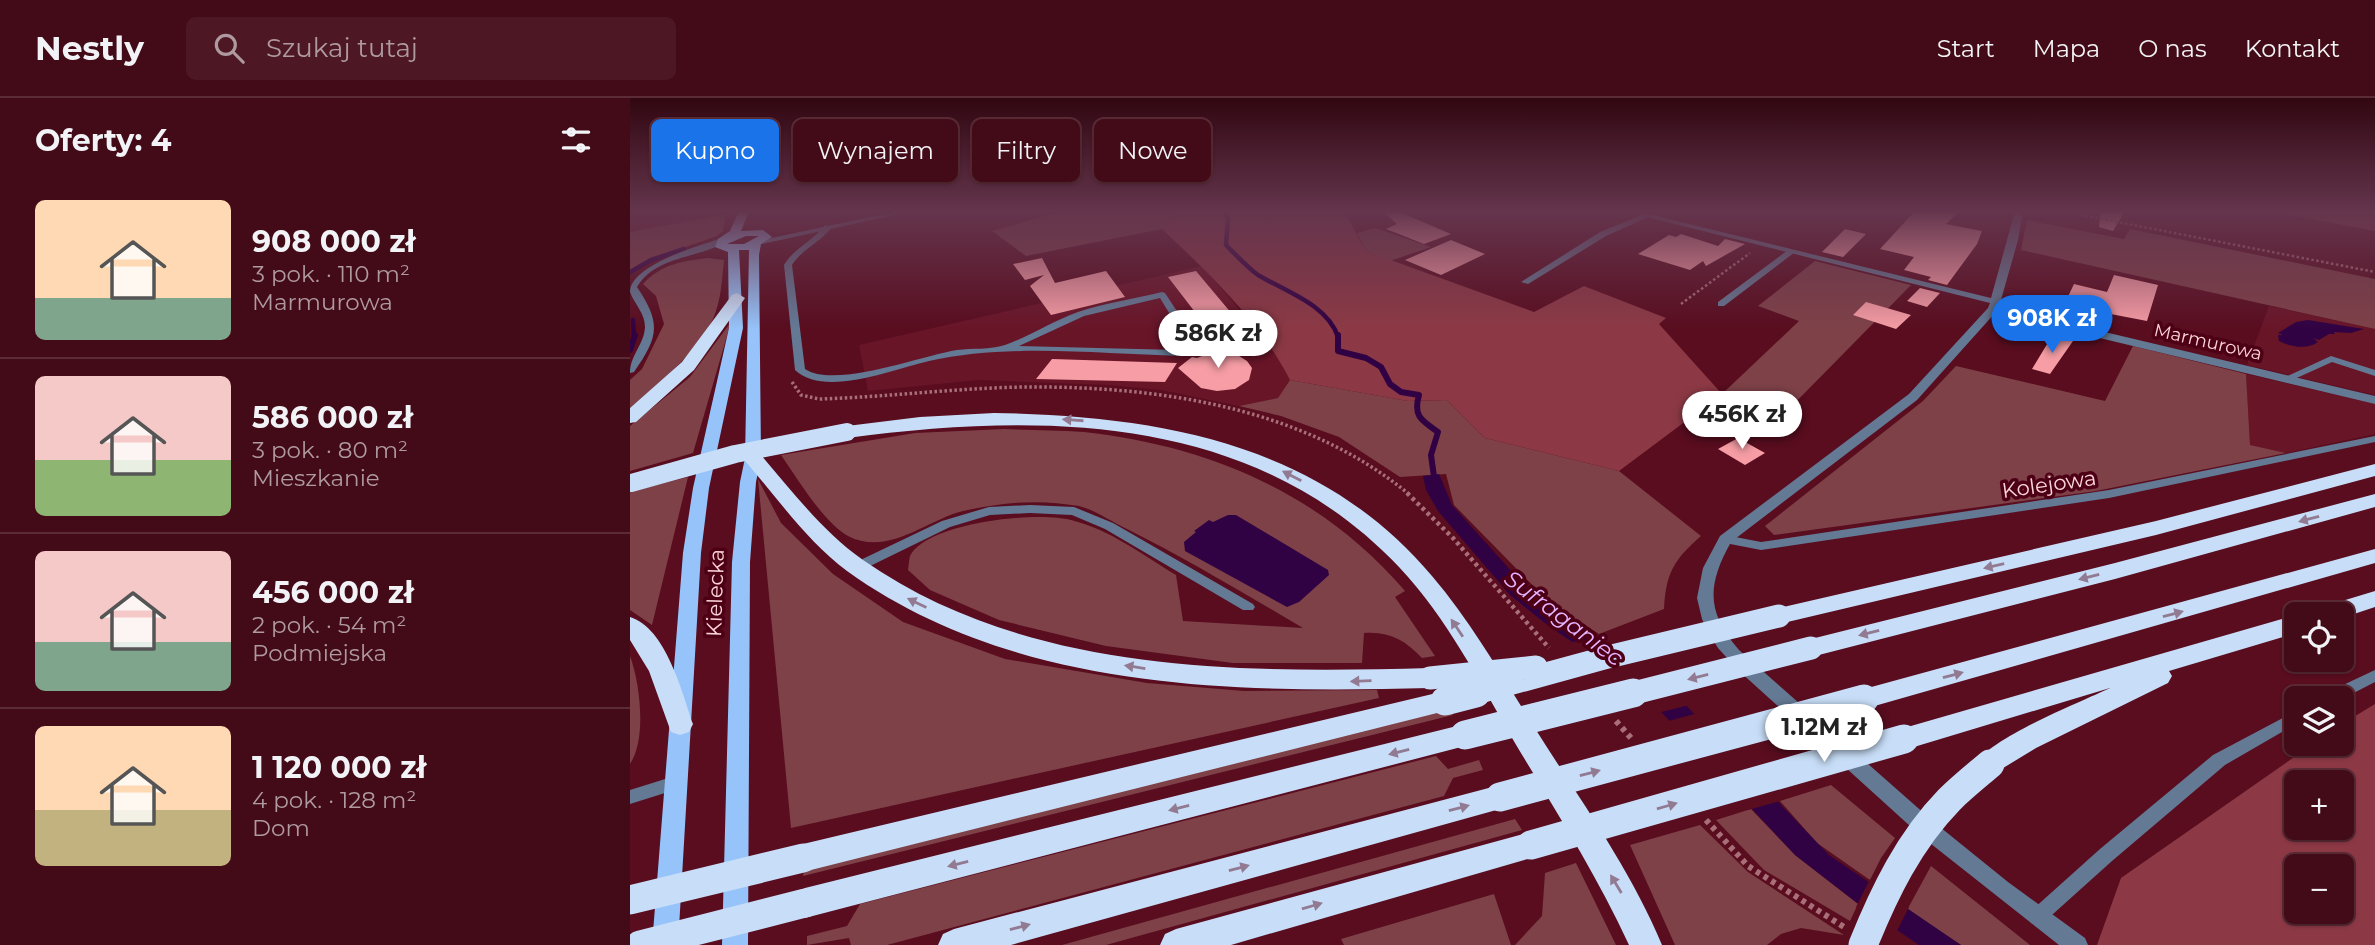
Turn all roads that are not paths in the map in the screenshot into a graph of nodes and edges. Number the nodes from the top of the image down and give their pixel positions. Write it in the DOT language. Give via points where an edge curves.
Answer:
graph roads {
  1 [pos="700,251"];
  2 [pos="734,251"];
  3 [pos="755,251"];
  4 [pos="801,251"];
  5 [pos="1576,251"];
  6 [pos="1785,251"];
  7 [pos="2008,251"];
  8 [pos="1791,252"];
  9 [pos="1525,282"];
  10 [pos="737,298"];
  11 [pos="1720,304"];
  12 [pos="1994,305"];
  13 [pos="1002,350"];
  14 [pos="630,370"];
  15 [pos="2375,373"];
  16 [pos="2286,379"];
  17 [pos="2375,400"];
  18 [pos="630,418"];
  19 [pos="2375,439"];
  20 [pos="753,458"];
  21 [pos="2375,470"];
  22 [pos="630,483"];
  23 [pos="2375,500"];
  24 [pos="1725,539"];
  25 [pos="2375,556"];
  26 [pos="857,567"];
  27 [pos="2375,599"];
  28 [pos="2354,606"];
  29 [pos="1248,607"];
  30 [pos="630,626"];
  31 [pos="2284,628"];
  32 [pos="2214,649"];
  33 [pos="2375,676"];
  34 [pos="2354,686"];
  35 [pos="1437,689"];
  36 [pos="680,724"];
  37 [pos="2284,724"];
  38 [pos="678,782"];
  39 [pos="630,797"];
  40 [pos="630,900"];
  41 [pos="2038,917"];
  42 [pos="1858,939"];
  43 [pos="640,945"];
  44 [pos="665,945"];
  45 [pos="735,945"];
  46 [pos="954,945"];
  47 [pos="1176,945"];
  48 [pos="1646,945"];
  49 [pos="2077,945"];
  1 -- 14 [label="street" via="644,272 633,282 651,316 646,342"];
  2 -- 10 [label="main road, Kielecka"];
  3 -- 20 [label="main road, Kielecka"];
  4 -- 13 [label="lane" via="788,265 803,374 843,378 950,354"];
  5 -- 9 [label="lane"];
  6 -- 8 [label="street, Marmurowa"];
  7 -- 12 [label="street"];
  8 -- 11 [label="lane"];
  8 -- 12 [label="street, Marmurowa"];
  10 -- 18 [label="highway" via="688,366"];
  10 -- 36 [label="main road, Kielecka" via="736,328 696,516"];
  12 -- 16 [label="street, Marmurowa"];
  12 -- 24 [label="street" via="1913,397"];
  13 -- 13 [label="lane" via="1074,317 1162,295 1187,334 1181,353"];
  15 -- 16 [label="lane" via="2331,359"];
  16 -- 17 [label="street, Marmurowa"];
  19 -- 24 [label="lane, Kolejowa" via="2109,495 1761,546"];
  20 -- 26 [label="highway" via="811,528"];
  20 -- 45 [label="main road, Kielecka" via="741,562"];
  21 -- 35 [label="highway, one-way, bridge" via="2156,528 1608,657"];
  48 -- 22 [label="highway, one-way, bridge" via="1622,893 1446,611 1381,536 1332,498 1284,472 1233,451 1122,425 982,418 847,432 758,449"];
  23 -- 43 [label="highway, one-way, bridge" via="2102,575"];
  24 -- 41 [label="street" via="1711,564 1704,598 1720,640 1882,792"];
  46 -- 25 [label="highway, one-way, bridge"];
  26 -- 29 [label="lane" via="946,524 989,511 1074,511 1109,526"];
  35 -- 26 [label="highway, one-way" via="1254,680 1113,664 1028,645 967,625 905,597"];
  27 -- 28 [label="highway"];
  30 -- 36 [label="highway" via="658,663"];
  31 -- 32 [label="highway"];
  32 -- 42 [label="highway, bridge" via="2027,740 1990,764 1949,801 1906,856"];
  47 -- 32 [label="highway, one-way, bridge"];
  33 -- 34 [label="lane"];
  35 -- 40 [label="highway, bridge"];
  36 -- 38 [label="main road, Kielecka"];
  37 -- 41 [label="lane" via="2219,760"];
  38 -- 39 [label="lane"];
  38 -- 44 [label="main road"];
  41 -- 49 [label="street"];
}
